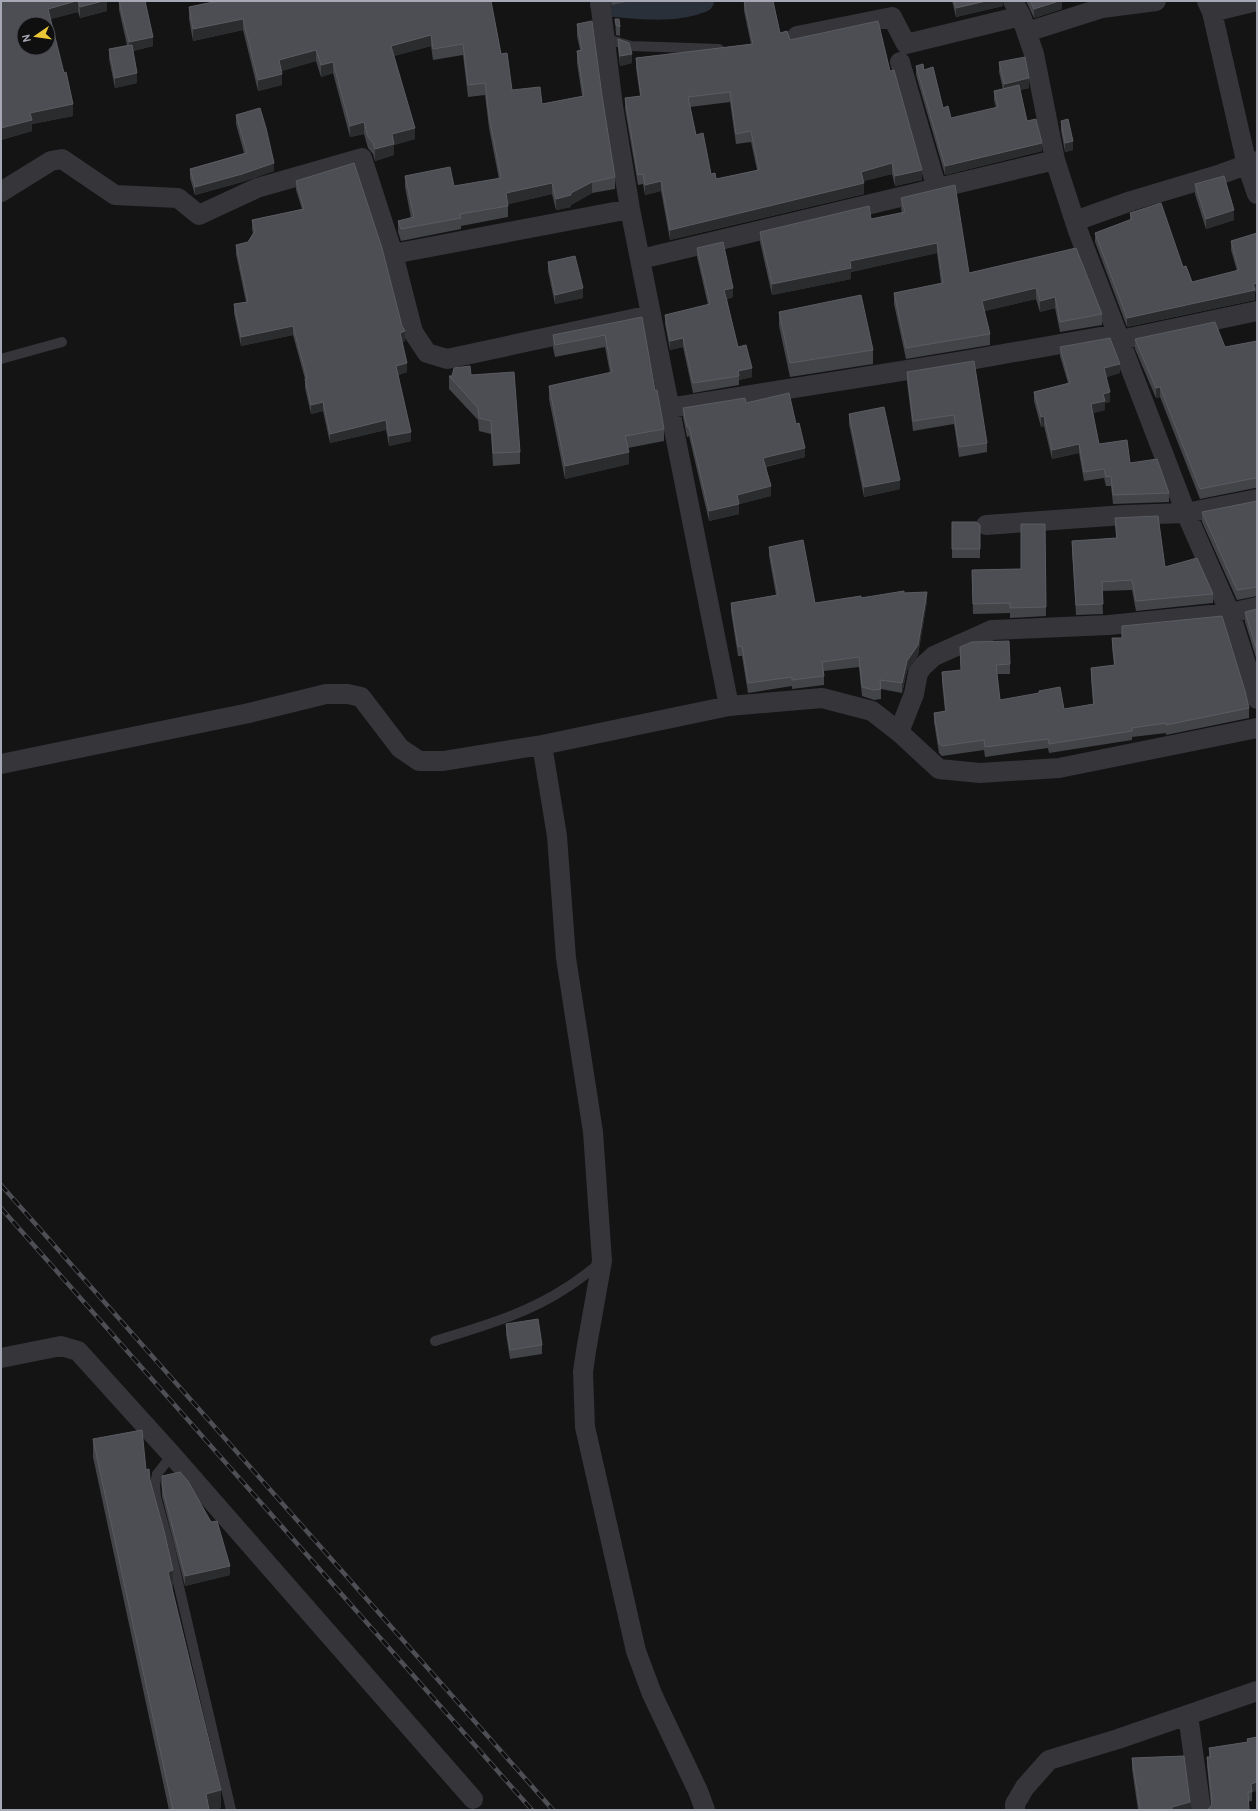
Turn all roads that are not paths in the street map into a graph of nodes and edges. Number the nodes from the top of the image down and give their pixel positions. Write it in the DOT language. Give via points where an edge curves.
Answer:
graph roads {
  1 [pos="600,1"];
  2 [pos="1257,1"];
  3 [pos="1147,2"];
  4 [pos="1209,6"];
  5 [pos="1020,17"];
  6 [pos="797,36"];
  7 [pos="604,38"];
  8 [pos="719,49"];
  9 [pos="900,62"];
  10 [pos="1055,160"];
  11 [pos="1252,163"];
  12 [pos="937,189"];
  13 [pos="1,192"];
  14 [pos="1257,194"];
  15 [pos="630,209"];
  16 [pos="1075,221"];
  17 [pos="393,254"];
  18 [pos="641,259"];
  19 [pos="1257,311"];
  20 [pos="651,315"];
  21 [pos="1119,337"];
  22 [pos="62,342"];
  23 [pos="1,359"];
  24 [pos="669,408"];
  25 [pos="1257,499"];
  26 [pos="1186,513"];
  27 [pos="986,525"];
  28 [pos="1257,607"];
  29 [pos="1230,613"];
  30 [pos="1257,699"];
  31 [pos="729,706"];
  32 [pos="1257,728"];
  33 [pos="899,732"];
  34 [pos="542,745"];
  35 [pos="1,764"];
  36 [pos="602,1262"];
  37 [pos="435,1341"];
  38 [pos="1,1358"];
  39 [pos="172,1455"];
  40 [pos="1257,1691"];
  41 [pos="1188,1715"];
  42 [pos="473,1799"];
  43 [pos="231,1810"];
  44 [pos="705,1810"];
  45 [pos="1014,1810"];
  46 [pos="1200,1810"];
  1 -- 7 [label="street"];
  2 -- 4 [label="street"];
  3 -- 5 [label="street"];
  4 -- 11 [label="street"];
  5 -- 6 [label="street" via="906,44 892,17"];
  5 -- 10 [label="street" via="1034,54"];
  7 -- 8 [label="lane" via="631,46"];
  7 -- 15 [label="street"];
  9 -- 12 [label="street"];
  10 -- 12 [label="street"];
  10 -- 16 [label="street"];
  11 -- 14 [label="street"];
  11 -- 16 [label="street"];
  12 -- 18 [label="street"];
  13 -- 17 [label="street" via="51,161 62,159 115,195 178,198 199,215 257,188 362,158"];
  15 -- 17 [label="street"];
  15 -- 18 [label="street"];
  16 -- 21 [label="street"];
  17 -- 20 [label="street" via="413,332 427,353 447,359"];
  18 -- 20 [label="street"];
  19 -- 21 [label="street"];
  20 -- 24 [label="street"];
  21 -- 24 [label="street"];
  21 -- 26 [label="street"];
  22 -- 23 [label="lane"];
  24 -- 31 [label="street"];
  25 -- 26 [label="street"];
  26 -- 27 [label="street"];
  26 -- 29 [label="street"];
  28 -- 29 [label="street"];
  29 -- 30 [label="street"];
  29 -- 33 [label="street" via="1109,625 992,630 934,656 923,666 918,673 914,694"];
  31 -- 33 [label="street" via="822,698 872,711"];
  31 -- 34 [label="street"];
  32 -- 33 [label="street" via="1059,768 980,773 939,769"];
  34 -- 35 [label="street" via="443,761 419,761 400,748 361,697 326,694 249,713"];
  34 -- 36 [label="street" via="557,836 566,958 593,1132"];
  36 -- 37 [label="lane" via="566,1289 524,1310 485,1326"];
  36 -- 44 [label="street" via="586,1351 585,1427 636,1651 652,1694"];
  38 -- 39 [label="street" via="61,1346 78,1351"];
  39 -- 42 [label="street"];
  39 -- 43 [label="lane" via="157,1474 156,1497"];
  40 -- 41 [label="street"];
  41 -- 45 [label="street" via="1049,1760 1025,1787"];
  41 -- 46 [label="street"];
}
